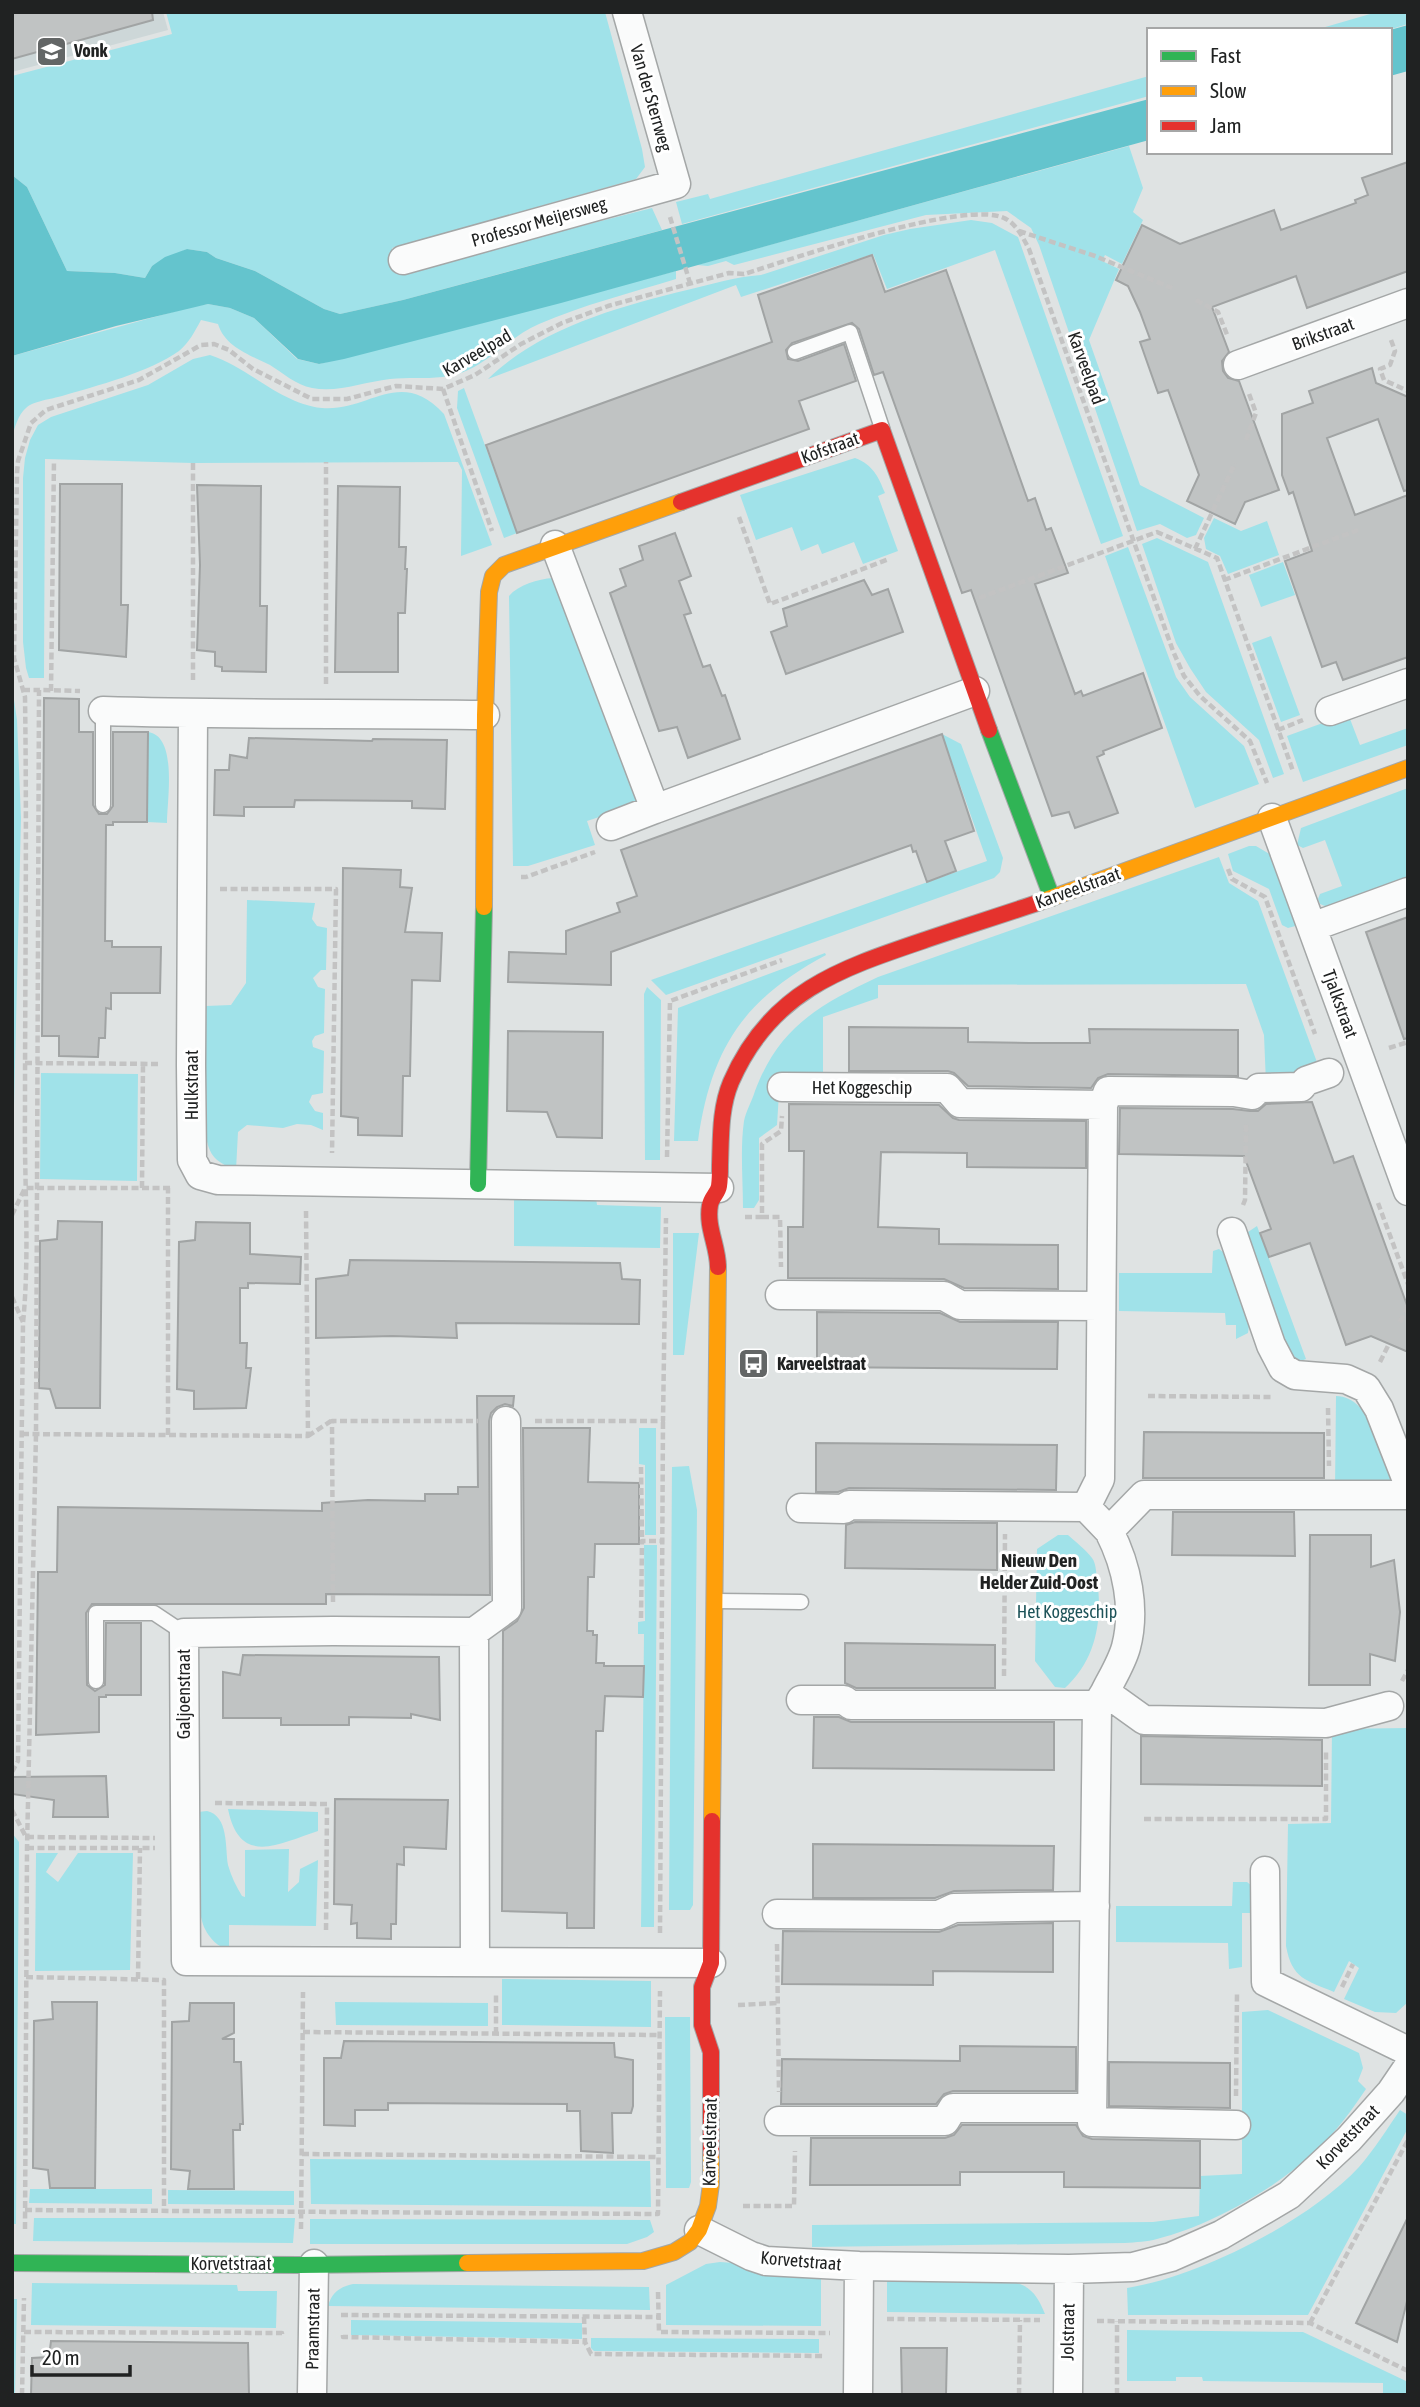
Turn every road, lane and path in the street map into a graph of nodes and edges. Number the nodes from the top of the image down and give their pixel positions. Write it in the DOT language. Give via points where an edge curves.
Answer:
graph roads {
  1 [pos="627,12"];
  2 [pos="676,184"];
  3 [pos="670,214"];
  4 [pos="1019,230"];
  5 [pos="403,260"];
  6 [pos="690,284"];
  7 [pos="1171,288"];
  8 [pos="1395,308"];
  9 [pos="794,352"];
  10 [pos="1238,365"];
  11 [pos="443,389"];
  12 [pos="1408,391"];
  13 [pos="882,430"];
  14 [pos="54,460"];
  15 [pos="15,461"];
  16 [pos="193,463"];
  17 [pos="326,463"];
  18 [pos="1235,463"];
  19 [pos="15,473"];
  20 [pos="727,484"];
  21 [pos="1358,530"];
  22 [pos="1134,541"];
  23 [pos="555,545"];
  24 [pos="923,546"];
  25 [pos="1195,549"];
  26 [pos="499,571"];
  27 [pos="1224,580"];
  28 [pos="945,610"];
  29 [pos="1408,683"];
  30 [pos="23,690"];
  31 [pos="39,691"];
  32 [pos="51,691"];
  33 [pos="975,691"];
  34 [pos="1330,711"];
  35 [pos="103,712"];
  36 [pos="326,713"];
  37 [pos="193,714"];
  38 [pos="485,715"];
  39 [pos="1408,768"];
  40 [pos="103,805"];
  41 [pos="1306,806"];
  42 [pos="655,809"];
  43 [pos="1276,816"];
  44 [pos="609,837"];
  45 [pos="485,875"];
  46 [pos="194,888"];
  47 [pos="1408,892"];
  48 [pos="1052,898"];
  49 [pos="1312,927"];
  50 [pos="25,1063"];
  51 [pos="38,1063"];
  52 [pos="143,1064"];
  53 [pos="191,1065"];
  54 [pos="1329,1073"];
  55 [pos="782,1087"];
  56 [pos="1246,1096"];
  57 [pos="1103,1105"];
  58 [pos="200,1175"];
  59 [pos="319,1182"];
  60 [pos="478,1184"];
  61 [pos="25,1188"];
  62 [pos="37,1188"];
  63 [pos="142,1188"];
  64 [pos="169,1188"];
  65 [pos="719,1188"];
  66 [pos="1408,1191"];
  67 [pos="12,1215"];
  68 [pos="762,1217"];
  69 [pos="727,1221"];
  70 [pos="1232,1232"];
  71 [pos="781,1251"];
  72 [pos="718,1256"];
  73 [pos="780,1295"];
  74 [pos="12,1297"];
  75 [pos="1100,1306"];
  76 [pos="1408,1306"];
  77 [pos="1400,1322"];
  78 [pos="23,1323"];
  79 [pos="1328,1377"];
  80 [pos="1148,1396"];
  81 [pos="1273,1397"];
  82 [pos="332,1420"];
  83 [pos="506,1421"];
  84 [pos="663,1421"];
  85 [pos="22,1434"];
  86 [pos="36,1434"];
  87 [pos="168,1435"];
  88 [pos="308,1436"];
  89 [pos="641,1466"];
  90 [pos="1408,1483"];
  91 [pos="1329,1495"];
  92 [pos="1408,1495"];
  93 [pos="1005,1506"];
  94 [pos="1086,1507"];
  95 [pos="801,1508"];
  96 [pos="1109,1531"];
  97 [pos="642,1541"];
  98 [pos="663,1541"];
  99 [pos="715,1601"];
  100 [pos="801,1602"];
  101 [pos="641,1618"];
  102 [pos="474,1632"];
  103 [pos="184,1633"];
  104 [pos="96,1681"];
  105 [pos="1101,1698"];
  106 [pos="801,1700"];
  107 [pos="1004,1705"];
  108 [pos="1389,1706"];
  109 [pos="1326,1723"];
  110 [pos="12,1772"];
  111 [pos="185,1802"];
  112 [pos="12,1810"];
  113 [pos="1144,1819"];
  114 [pos="27,1837"];
  115 [pos="185,1843"];
  116 [pos="27,1848"];
  117 [pos="140,1848"];
  118 [pos="1265,1871"];
  119 [pos="1095,1906"];
  120 [pos="777,1913"];
  121 [pos="777,1956"];
  122 [pos="314,1961"];
  123 [pos="486,1962"];
  124 [pos="660,1963"];
  125 [pos="716,1975"];
  126 [pos="26,1978"];
  127 [pos="138,1979"];
  128 [pos="1237,1982"];
  129 [pos="720,2023"];
  130 [pos="303,2032"];
  131 [pos="496,2034"];
  132 [pos="659,2035"];
  133 [pos="1408,2051"];
  134 [pos="711,2052"];
  135 [pos="1408,2067"];
  136 [pos="779,2083"];
  137 [pos="1092,2108"];
  138 [pos="1236,2125"];
  139 [pos="793,2130"];
  140 [pos="1408,2140"];
  141 [pos="302,2154"];
  142 [pos="659,2157"];
  143 [pos="658,2207"];
  144 [pos="25,2210"];
  145 [pos="164,2211"];
  146 [pos="301,2212"];
  147 [pos="659,2214"];
  148 [pos="704,2218"];
  149 [pos="658,2257"];
  150 [pos="19,2263"];
  151 [pos="307,2264"];
  152 [pos="859,2266"];
  153 [pos="1069,2269"];
  154 [pos="313,2315"];
  155 [pos="343,2315"];
  156 [pos="584,2317"];
  157 [pos="658,2317"];
  158 [pos="1020,2320"];
  159 [pos="1069,2320"];
  160 [pos="1117,2321"];
  161 [pos="1310,2323"];
  162 [pos="859,2326"];
  163 [pos="24,2332"];
  164 [pos="282,2333"];
  165 [pos="585,2342"];
  166 [pos="282,2345"];
  167 [pos="825,2356"];
  168 [pos="1408,2371"];
  169 [pos="22,2395"];
  170 [pos="312,2395"];
  171 [pos="858,2395"];
  172 [pos="1019,2395"];
  173 [pos="1068,2395"];
  174 [pos="1117,2395"];
  1 -- 2 [label="street, Van der Sterrweg"];
  2 -- 5 [label="street, Professor Meijersweg"];
  3 -- 6 [label="path"];
  4 -- 6 [label="path, Karveelpad" via="997,216 922,220 744,274 729,273"];
  4 -- 7 [label="path"];
  4 -- 22 [label="path, Karveelpad"];
  6 -- 11 [label="path, Karveelpad" via="562,323"];
  8 -- 10 [label="street, Brikstraat"];
  8 -- 12 [label="path" via="1395,351 1390,365 1380,369 1384,380"];
  9 -- 13 [label="lane" via="850,332"];
  11 -- 15 [label="path, Karveelpad" via="396,386 347,399 312,399 253,369 229,350 201,345 139,380 46,410 31,423"];
  11 -- 26 [label="path"];
  13 -- 20 [label="street, Kofstraat"];
  13 -- 24 [label="street, Kofstraat"];
  14 -- 32 [label="path"];
  15 -- 19 [label="path"];
  16 -- 37 [label="path"];
  17 -- 36 [label="path"];
  18 -- 25 [label="path"];
  19 -- 30 [label="path" via="14,658"];
  20 -- 23 [label="street, Kofstraat"];
  20 -- 24 [label="path" via="770,604"];
  21 -- 27 [label="path"];
  22 -- 25 [label="path" via="1157,532"];
  22 -- 28 [label="path"];
  22 -- 43 [label="path, Karveelpad" via="1185,676 1200,696 1250,741"];
  23 -- 26 [label="street, Kofstraat"];
  23 -- 42 [label="street"];
  24 -- 28 [label="street, Kofstraat"];
  25 -- 27 [label="path" via="1217,558"];
  26 -- 38 [label="street" via="489,592"];
  27 -- 41 [label="path"];
  28 -- 33 [label="street, Kofstraat"];
  29 -- 34 [label="street"];
  30 -- 31 [label="path"];
  30 -- 50 [label="path"];
  31 -- 32 [label="path"];
  31 -- 51 [label="path"];
  32 -- 35 [label="path" via="82,691"];
  33 -- 42 [label="street"];
  33 -- 48 [label="street, Kofstraat"];
  35 -- 37 [label="street"];
  35 -- 40 [label="lane"];
  36 -- 37 [label="street"];
  36 -- 38 [label="street"];
  37 -- 46 [label="street, Hulkstraat"];
  38 -- 45 [label="street"];
  39 -- 41 [label="street, Karveelstraat"];
  41 -- 43 [label="street, Karveelstraat"];
  42 -- 44 [label="street"];
  43 -- 48 [label="street, Karveelstraat"];
  43 -- 49 [label="street, Tjalkstraat"];
  44 -- 45 [label="path" via="526,877"];
  45 -- 60 [label="street"];
  46 -- 53 [label="street, Hulkstraat"];
  46 -- 59 [label="path" via="336,889"];
  47 -- 49 [label="street"];
  48 -- 65 [label="street, Karveelstraat" via="828,976 771,1018 754,1039 722,1110"];
  49 -- 66 [label="street, Tjalkstraat"];
  50 -- 51 [label="path"];
  50 -- 61 [label="path"];
  51 -- 52 [label="path"];
  51 -- 62 [label="path"];
  52 -- 53 [label="path"];
  52 -- 63 [label="path"];
  53 -- 58 [label="street, Hulkstraat" via="192,1160"];
  54 -- 56 [label="street, Het Koggeschip" via="1301,1087 1259,1088"];
  55 -- 57 [label="street, Het Koggeschip" via="947,1088 960,1103"];
  55 -- 68 [label="path" via="781,1131 762,1144"];
  56 -- 57 [label="street, Het Koggeschip" via="1234,1092 1108,1091"];
  56 -- 70 [label="path" via="1245,1200"];
  57 -- 75 [label="street"];
  58 -- 59 [label="street" via="218,1180"];
  58 -- 64 [label="path"];
  59 -- 60 [label="street"];
  59 -- 88 [label="path"];
  60 -- 65 [label="street"];
  61 -- 62 [label="path"];
  61 -- 67 [label="path"];
  61 -- 78 [label="path"];
  62 -- 63 [label="path"];
  62 -- 86 [label="path"];
  63 -- 64 [label="path"];
  64 -- 87 [label="path"];
  65 -- 69 [label="street, Karveelstraat" via="727,1201"];
  65 -- 72 [label="street, Karveelstraat" via="710,1203 710,1233"];
  68 -- 69 [label="path"];
  68 -- 71 [label="path" via="780,1216"];
  69 -- 72 [label="street, Karveelstraat"];
  70 -- 79 [label="street" via="1283,1368 1295,1375"];
  72 -- 99 [label="street, Karveelstraat"];
  73 -- 75 [label="street" via="944,1296 960,1306"];
  74 -- 78 [label="path"];
  75 -- 94 [label="street" via="1100,1479"];
  76 -- 77 [label="path"];
  78 -- 85 [label="path"];
  79 -- 90 [label="street" via="1366,1388"];
  79 -- 91 [label="path"];
  80 -- 81 [label="path"];
  82 -- 88 [label="path"];
  83 -- 102 [label="street" via="507,1608"];
  84 -- 98 [label="path"];
  85 -- 86 [label="path"];
  85 -- 110 [label="path" via="18,1761"];
  86 -- 87 [label="path"];
  86 -- 114 [label="path"];
  87 -- 88 [label="path"];
  89 -- 97 [label="path"];
  91 -- 92 [label="street"];
  91 -- 96 [label="street" via="1144,1495"];
  93 -- 94 [label="street"];
  93 -- 95 [label="street"];
  93 -- 107 [label="path"];
  94 -- 96 [label="street"];
  96 -- 105 [label="street" via="1131,1600 1126,1648"];
  97 -- 98 [label="path"];
  97 -- 101 [label="path"];
  98 -- 124 [label="path"];
  99 -- 100 [label="lane"];
  99 -- 125 [label="street, Karveelstraat"];
  102 -- 103 [label="street, Galjoenstraat"];
  102 -- 123 [label="street"];
  103 -- 104 [label="lane" via="154,1613 96,1613"];
  103 -- 111 [label="street, Galjoenstraat"];
  105 -- 107 [label="street"];
  105 -- 109 [label="street" via="1144,1720"];
  105 -- 119 [label="street"];
  106 -- 107 [label="street" via="844,1700 850,1705"];
  108 -- 109 [label="street"];
  109 -- 113 [label="path" via="1326,1819"];
  111 -- 115 [label="street, Galjoenstraat"];
  111 -- 122 [label="path" via="327,1804"];
  112 -- 114 [label="path"];
  114 -- 115 [label="path"];
  114 -- 116 [label="path"];
  115 -- 117 [label="path"];
  115 -- 122 [label="street, Galjoenstraat" via="186,1961"];
  116 -- 117 [label="path"];
  116 -- 126 [label="path"];
  117 -- 127 [label="path"];
  118 -- 133 [label="street" via="1266,1982"];
  119 -- 120 [label="street" via="954,1908 939,1915"];
  119 -- 137 [label="street"];
  121 -- 136 [label="path"];
  122 -- 123 [label="street, Galjoenstraat"];
  122 -- 130 [label="path"];
  123 -- 124 [label="street, Galjoenstraat"];
  123 -- 131 [label="path"];
  124 -- 125 [label="street, Galjoenstraat"];
  124 -- 132 [label="path"];
  125 -- 134 [label="street, Karveelstraat" via="702,1987 702,2025"];
  126 -- 127 [label="path"];
  126 -- 144 [label="path"];
  127 -- 145 [label="path" via="164,1980"];
  128 -- 138 [label="path"];
  129 -- 134 [label="street, Karveelstraat"];
  130 -- 131 [label="path"];
  130 -- 141 [label="path"];
  131 -- 132 [label="path"];
  132 -- 142 [label="path"];
  134 -- 148 [label="street, Karveelstraat" via="711,2184"];
  135 -- 153 [label="street, Korvetstraat" via="1349,2139 1289,2195 1221,2235 1171,2257 1133,2267"];
  137 -- 138 [label="street" via="1092,2122"];
  137 -- 139 [label="street" via="953,2108 945,2121"];
  139 -- 148 [label="path" via="794,2206"];
  140 -- 161 [label="path"];
  141 -- 142 [label="path"];
  141 -- 146 [label="path"];
  142 -- 143 [label="path"];
  143 -- 147 [label="path"];
  143 -- 148 [label="path"];
  144 -- 145 [label="path"];
  144 -- 150 [label="path"];
  145 -- 146 [label="path"];
  146 -- 147 [label="path"];
  146 -- 151 [label="path"];
  147 -- 149 [label="path"];
  148 -- 149 [label="street, Korvetstraat" via="690,2242"];
  148 -- 152 [label="street, Korvetstraat" via="751,2256 766,2261"];
  149 -- 151 [label="street, Korvetstraat" via="643,2261"];
  149 -- 157 [label="path"];
  150 -- 151 [label="street, Korvetstraat"];
  150 -- 163 [label="path"];
  151 -- 154 [label="street, Praamstraat"];
  152 -- 153 [label="street, Korvetstraat"];
  152 -- 162 [label="street"];
  153 -- 159 [label="street, Jolstraat"];
  154 -- 155 [label="path"];
  154 -- 164 [label="path"];
  154 -- 170 [label="street, Praamstraat"];
  155 -- 156 [label="path"];
  155 -- 165 [label="path" via="343,2337"];
  156 -- 157 [label="path"];
  156 -- 165 [label="path"];
  157 -- 162 [label="path" via="659,2332"];
  158 -- 159 [label="path"];
  158 -- 162 [label="path"];
  158 -- 172 [label="path"];
  159 -- 160 [label="path"];
  159 -- 173 [label="street, Jolstraat"];
  160 -- 161 [label="path"];
  160 -- 174 [label="path"];
  161 -- 168 [label="path"];
  162 -- 171 [label="street"];
  163 -- 164 [label="path"];
  163 -- 169 [label="path"];
  164 -- 166 [label="path"];
  165 -- 167 [label="path" via="591,2354"];
}
